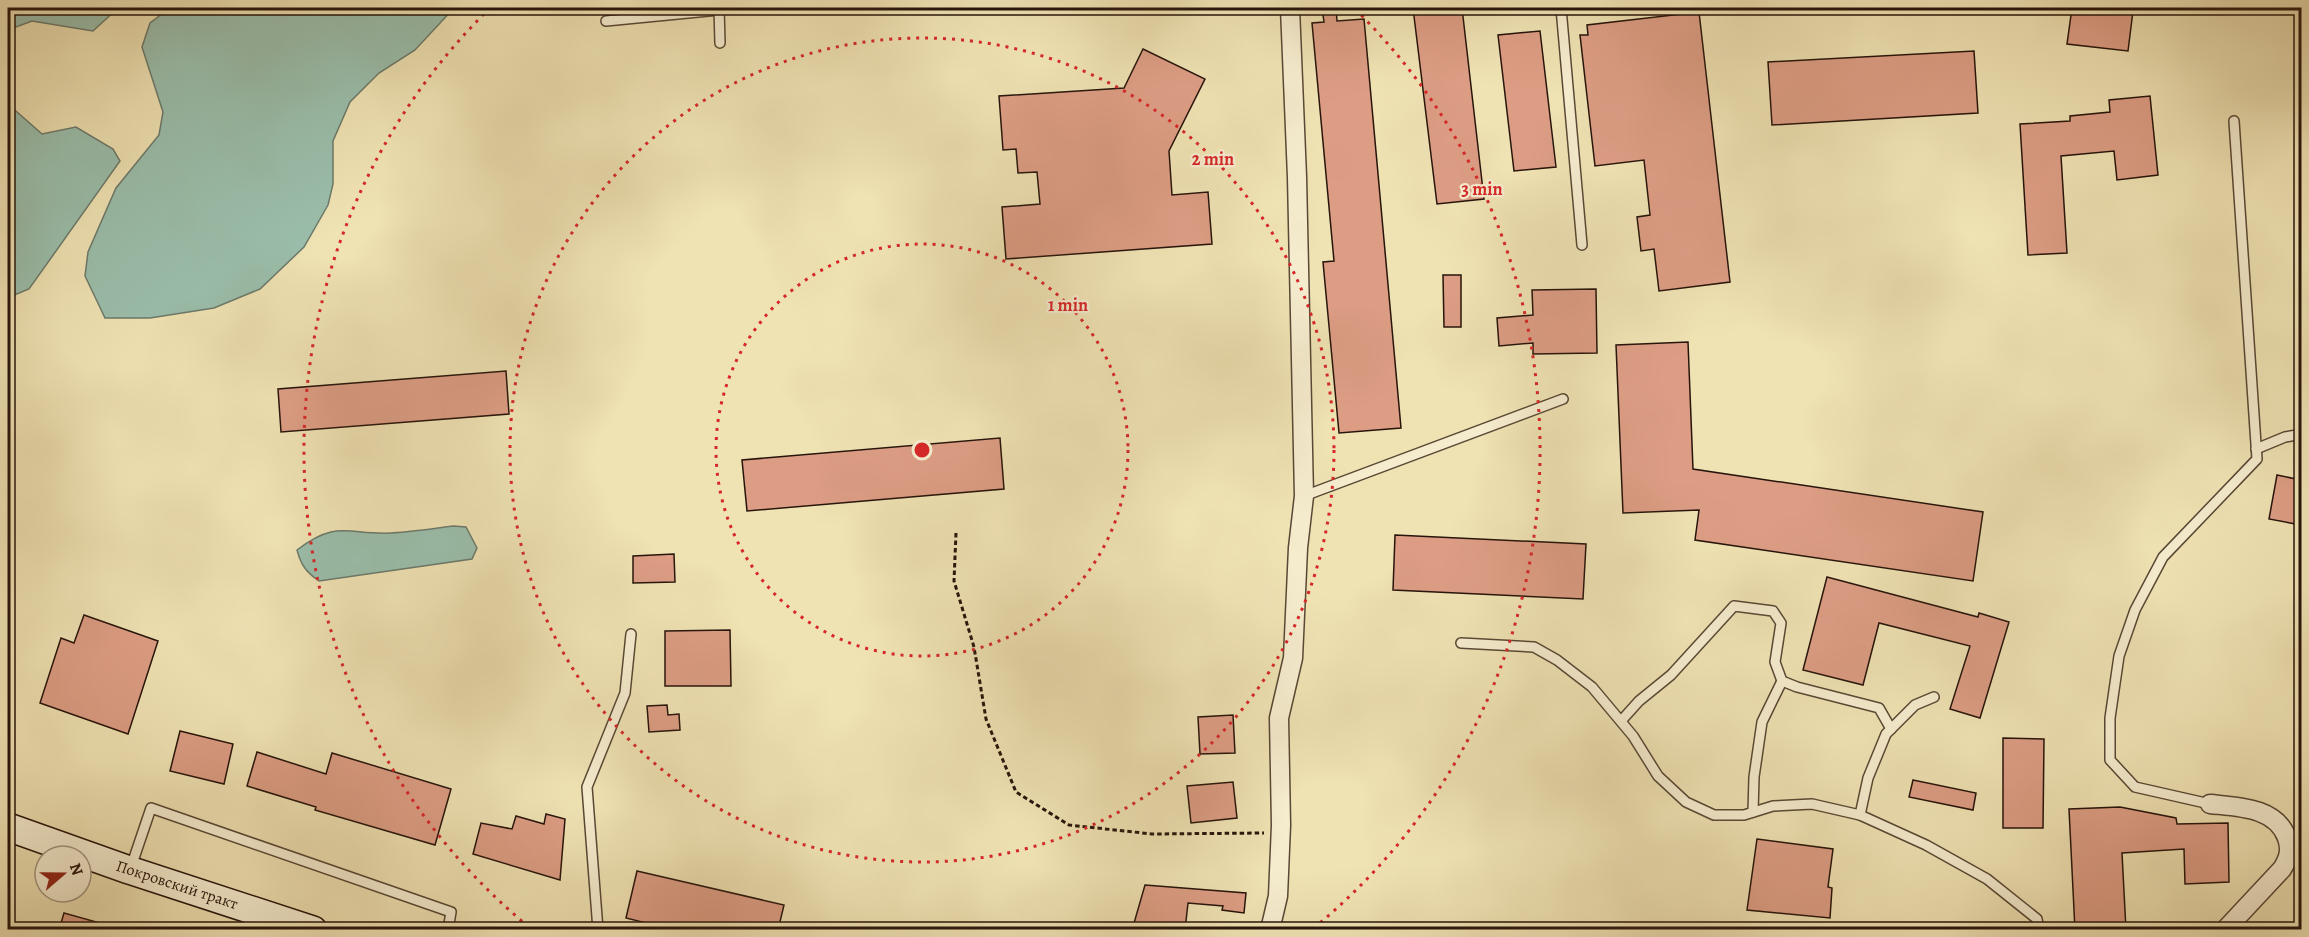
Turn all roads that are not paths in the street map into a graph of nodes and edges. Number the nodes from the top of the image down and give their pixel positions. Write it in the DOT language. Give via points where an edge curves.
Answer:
graph roads {
  1 [pos="1290,8"];
  2 [pos="1561,8"];
  3 [pos="719,9"];
  4 [pos="606,21"];
  5 [pos="720,43"];
  6 [pos="2234,121"];
  7 [pos="1582,245"];
  8 [pos="1563,399"];
  9 [pos="2301,434"];
  10 [pos="2256,449"];
  11 [pos="1304,496"];
  12 [pos="631,634"];
  13 [pos="1461,643"];
  14 [pos="1782,681"];
  15 [pos="1934,697"];
  16 [pos="1621,721"];
  17 [pos="1891,729"];
  18 [pos="2210,804"];
  19 [pos="1753,812"];
  20 [pos="1860,815"];
  21 [pos="8,827"];
  22 [pos="2295,859"];
  23 [pos="129,870"];
  24 [pos="313,930"];
  25 [pos="448,930"];
  26 [pos="598,930"];
  27 [pos="1270,930"];
  28 [pos="2039,930"];
  29 [pos="2225,930"];
  1 -- 11 [label="street"];
  2 -- 7 [label="lane"];
  3 -- 4 [label="lane"];
  3 -- 5 [label="lane"];
  6 -- 10 [label="lane"];
  8 -- 11 [label="lane"];
  9 -- 10 [label="lane"];
  10 -- 18 [label="lane" via="2257,459 2158,566 2135,610 2119,656 2110,718 2110,760 2135,787"];
  11 -- 27 [label="street" via="1293,658 1279,718 1278,896"];
  12 -- 26 [label="lane" via="626,693 587,787"];
  13 -- 16 [label="lane" via="1534,647 1592,687"];
  14 -- 16 [label="lane" via="1775,662 1781,623 1773,611 1734,606 1671,675"];
  14 -- 17 [label="lane" via="1880,708"];
  14 -- 19 [label="lane" via="1762,722"];
  15 -- 17 [label="lane" via="1915,705"];
  16 -- 19 [label="lane" via="1658,776 1686,802 1714,815"];
  17 -- 20 [label="lane" via="1868,778"];
  18 -- 22 [label="street" via="2250,809 2279,823"];
  19 -- 20 [label="lane" via="1773,806 1812,804"];
  20 -- 28 [label="lane" via="1987,879 2037,919"];
  21 -- 23 [label="main road, Покровский тракт"];
  22 -- 29 [label="street"];
  23 -- 24 [label="main road, Покровский тракт"];
  23 -- 25 [label="lane" via="151,808 451,912"];
}
